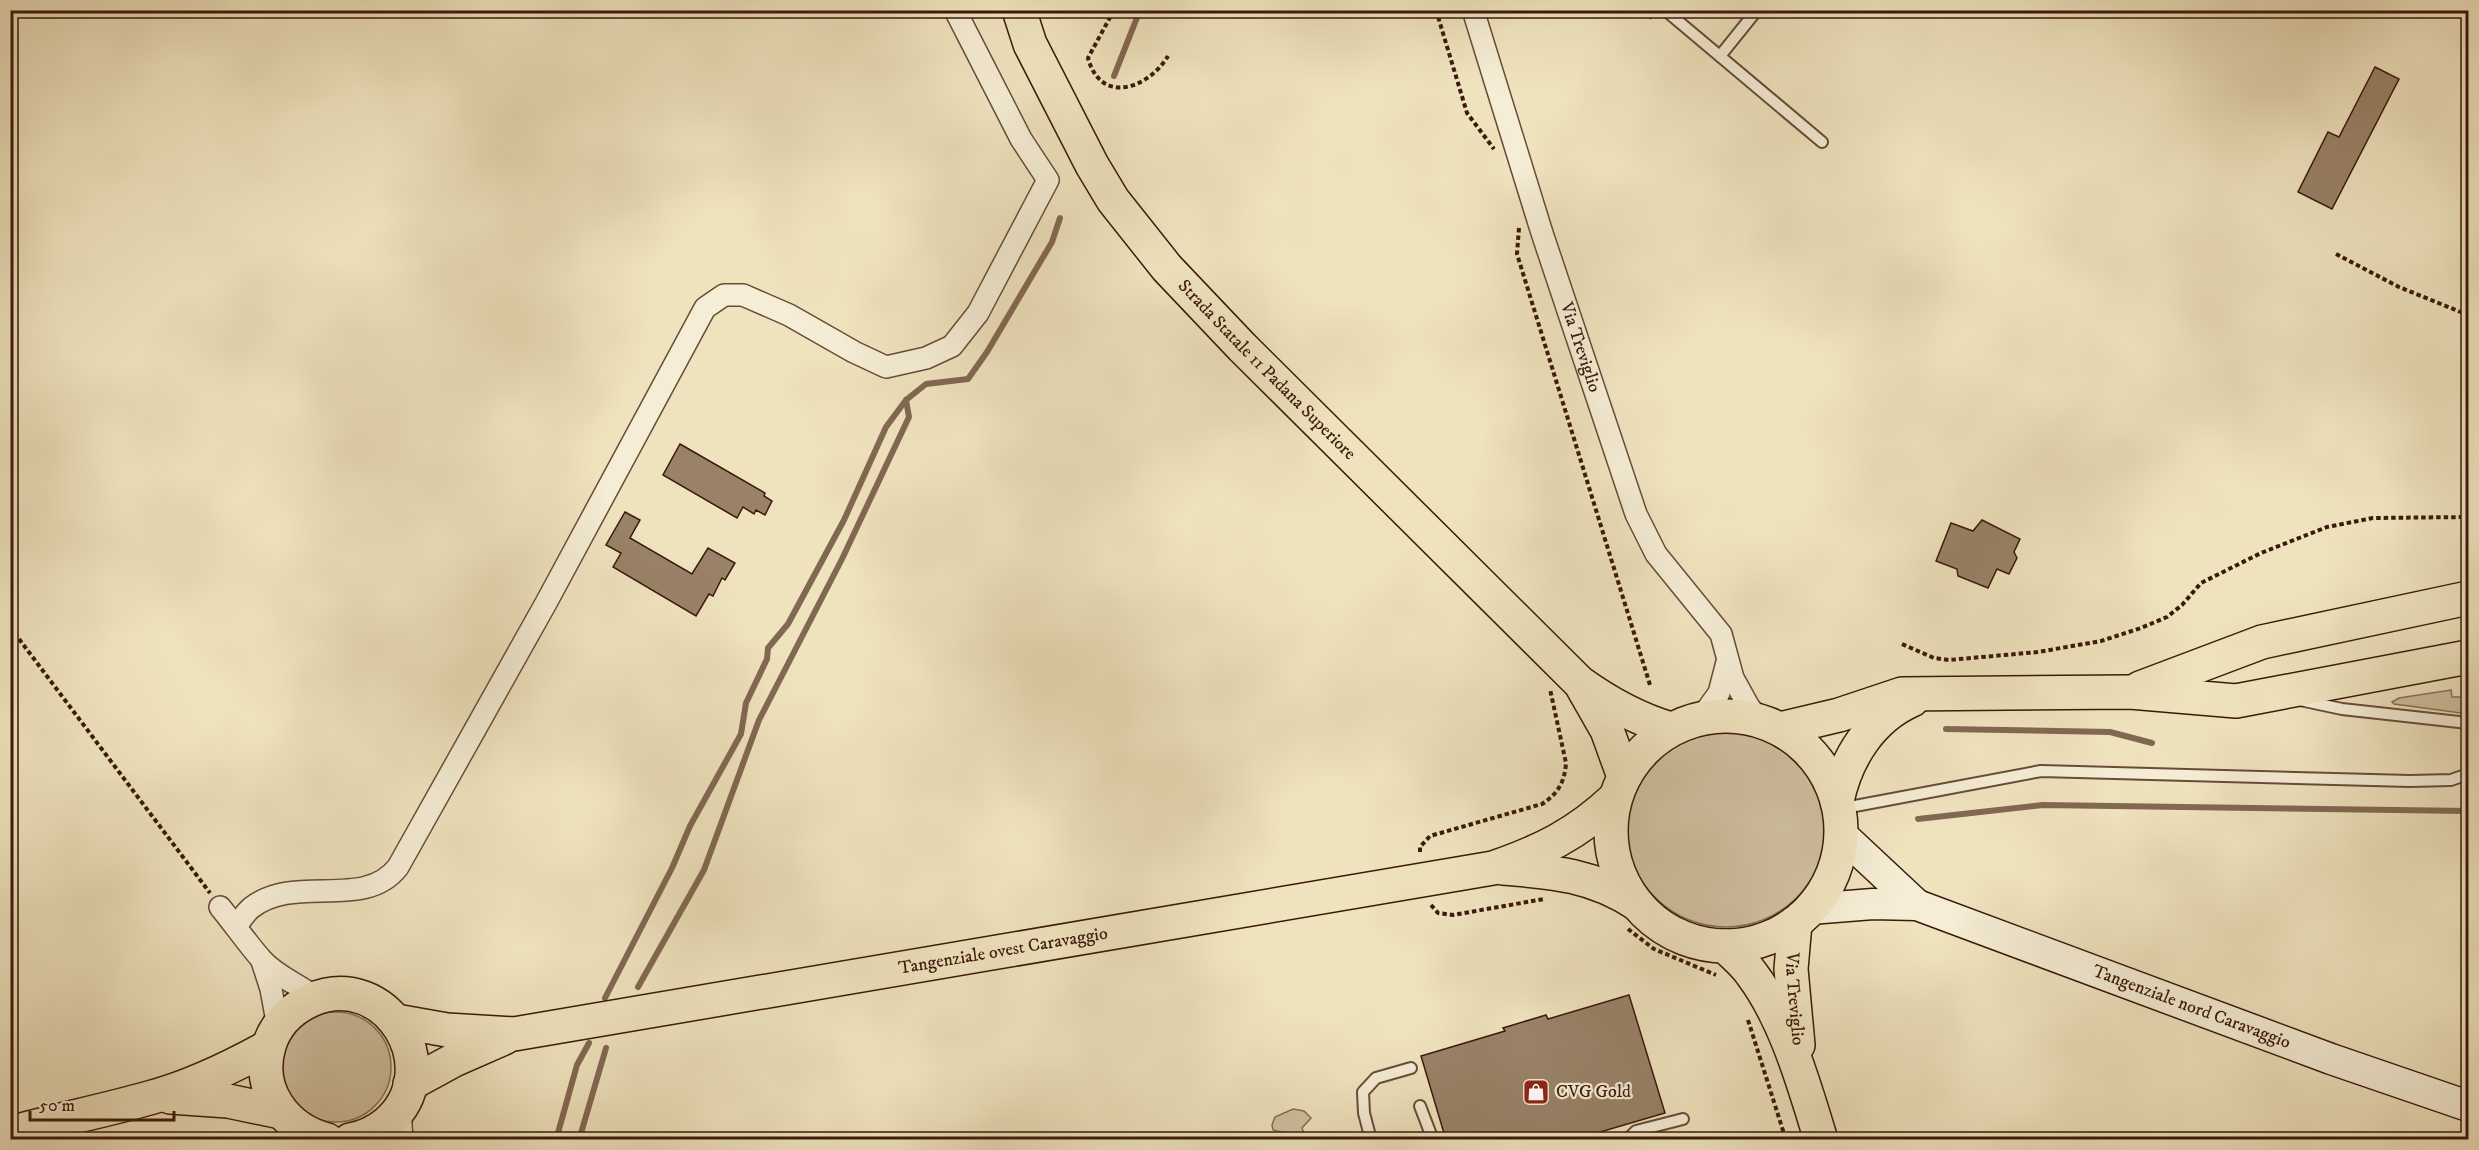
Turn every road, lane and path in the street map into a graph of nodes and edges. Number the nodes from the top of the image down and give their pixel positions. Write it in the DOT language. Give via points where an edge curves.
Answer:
graph roads {
  1 [pos="955,10"];
  2 [pos="1019,10"];
  3 [pos="1114,10"];
  4 [pos="1436,10"];
  5 [pos="1473,10"];
  6 [pos="1665,10"];
  7 [pos="1757,10"];
  8 [pos="1168,56"];
  9 [pos="1720,56"];
  10 [pos="1822,142"];
  11 [pos="1496,157"];
  12 [pos="1516,220"];
  13 [pos="2336,254"];
  14 [pos="2469,315"];
  15 [pos="2469,517"];
  16 [pos="2469,598"];
  17 [pos="10,627"];
  18 [pos="1902,644"];
  19 [pos="2469,657"];
  20 [pos="1727,662"];
  21 [pos="1564,682"];
  22 [pos="1650,685"];
  23 [pos="2130,692"];
  24 [pos="1925,694"];
  25 [pos="2273,694"];
  26 [pos="1701,718"];
  27 [pos="2469,723"];
  28 [pos="1770,725"];
  29 [pos="1671,729"];
  30 [pos="2469,774"];
  31 [pos="1620,788"];
  32 [pos="1839,815"];
  33 [pos="1420,852"];
  34 [pos="1493,868"];
  35 [pos="1552,898"];
  36 [pos="1431,905"];
  37 [pos="1917,905"];
  38 [pos="220,907"];
  39 [pos="1629,914"];
  40 [pos="1803,916"];
  41 [pos="236,926"];
  42 [pos="1725,946"];
  43 [pos="262,960"];
  44 [pos="1724,979"];
  45 [pos="316,998"];
  46 [pos="1745,1009"];
  47 [pos="396,1022"];
  48 [pos="514,1034"];
  49 [pos="273,1037"];
  50 [pos="1411,1068"];
  51 [pos="1802,1077"];
  52 [pos="150,1098"];
  53 [pos="1420,1106"];
  54 [pos="2469,1106"];
  55 [pos="404,1111"];
  56 [pos="281,1112"];
  57 [pos="1683,1119"];
  58 [pos="10,1133"];
  59 [pos="356,1139"];
  60 [pos="327,1140"];
  61 [pos="350,1140"];
  62 [pos="1371,1140"];
  63 [pos="1433,1140"];
  64 [pos="1626,1140"];
  65 [pos="1786,1140"];
  66 [pos="1821,1140"];
  1 -- 41 [label="street" via="1021,139 1047,180 978,313 952,346 926,358 886,367 789,315 743,296 724,295 705,308 398,867 381,883 366,888 278,894 250,909"];
  2 -- 21 [label="main road, Strada Statale 11 Padana Superiore" via="1030,44 1067,120 1113,200 1135,229 1225,330"];
  3 -- 8 [label="path" via="1088,58 1098,78 1113,87 1134,86 1154,74"];
  4 -- 11 [label="path" via="1467,113"];
  5 -- 20 [label="street, Via Treviglio" via="1636,514 1656,554 1714,623 1726,648"];
  6 -- 9 [label="lane"];
  7 -- 9 [label="lane"];
  9 -- 10 [label="lane"];
  12 -- 22 [label="path" via="1517,254"];
  13 -- 14 [label="path" via="2399,287"];
  15 -- 18 [label="path" via="2373,518 2327,527 2261,553 2201,583 2167,616 2101,640 2038,652 1949,660"];
  16 -- 23 [label="main road" via="2262,642"];
  17 -- 38 [label="path"];
  19 -- 25 [label="main road"];
  20 -- 26 [label="street" via="1719,693"];
  20 -- 28 [label="street, Via Treviglio" via="1740,693"];
  21 -- 29 [label="main road, Strada Statale 11 Padana Superiore" via="1646,722"];
  21 -- 31 [label="main road, Strada Statale 11 Padana Superiore" via="1607,730"];
  21 -- 33 [label="path" via="1566,763 1557,792 1542,804 1430,836"];
  23 -- 24 [label="main road"];
  23 -- 25 [label="main road" via="2236,701"];
  24 -- 28 [label="main road" via="1902,694 1839,715"];
  24 -- 32 [label="main road" via="1891,712 1863,739 1846,768"];
  25 -- 27 [label="lane" via="2342,709"];
  26 -- 28 [label="main road, Tangenziale ovest Caravaggio" via="1731,716"];
  26 -- 29 [label="main road, Tangenziale ovest Caravaggio"];
  28 -- 32 [label="main road" via="1805,748 1825,772"];
  29 -- 31 [label="main road, Tangenziale ovest Caravaggio" via="1639,754"];
  30 -- 32 [label="lane" via="2451,780 2410,781 2042,771"];
  31 -- 34 [label="main road, Tangenziale ovest Caravaggio" via="1591,821 1525,856"];
  31 -- 39 [label="main road" via="1611,830"];
  32 -- 37 [label="main road, Tangenziale nord Caravaggio"];
  32 -- 40 [label="main road" via="1835,867 1829,882"];
  34 -- 39 [label="main road, Tangenziale ovest Caravaggio" via="1576,876 1601,884"];
  34 -- 48 [label="main road, Tangenziale ovest Caravaggio"];
  35 -- 36 [label="path" via="1447,915 1433,910"];
  37 -- 40 [label="main road, Tangenziale nord Caravaggio" via="1874,904"];
  37 -- 54 [label="main road, Tangenziale nord Caravaggio" via="2331,1059"];
  38 -- 41 [label="street"];
  39 -- 42 [label="main road" via="1706,944"];
  39 -- 44 [label="path" via="1654,949"];
  40 -- 42 [label="main road" via="1766,938"];
  40 -- 51 [label="main road, Via Treviglio" via="1791,969"];
  41 -- 43 [label="street"];
  42 -- 51 [label="main road, Via Treviglio" via="1763,990"];
  43 -- 45 [label="street"];
  43 -- 49 [label="street" via="271,989"];
  45 -- 47 [label="main road" via="355,996 377,1005"];
  45 -- 49 [label="main road" via="293,1010"];
  46 -- 65 [label="path"];
  47 -- 48 [label="main road, Tangenziale ovest Caravaggio"];
  47 -- 55 [label="main road" via="408,1044 412,1071"];
  48 -- 55 [label="main road, Tangenziale ovest Caravaggio" via="454,1060"];
  49 -- 52 [label="main road" via="209,1077"];
  49 -- 56 [label="main road" via="266,1074 273,1100"];
  50 -- 62 [label="lane" via="1376,1078 1363,1092"];
  51 -- 66 [label="main road, Via Treviglio"];
  52 -- 56 [label="main road" via="219,1100"];
  52 -- 58 [label="main road"];
  53 -- 63 [label="lane"];
  55 -- 59 [label="main road, Tangenziale ovest Caravaggio" via="381,1128"];
  56 -- 60 [label="main road" via="302,1130"];
  57 -- 64 [label="lane" via="1636,1131"];
  59 -- 61 [label="main road, Tangenziale ovest Caravaggio"];
}
